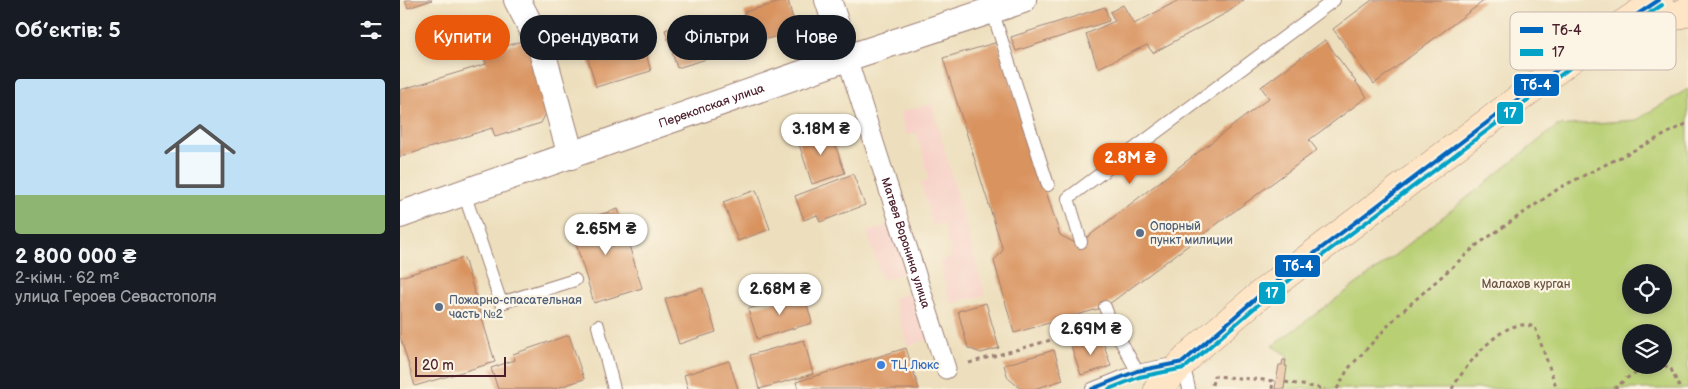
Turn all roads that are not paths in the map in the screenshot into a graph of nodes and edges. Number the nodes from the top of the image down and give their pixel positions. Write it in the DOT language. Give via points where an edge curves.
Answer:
graph roads {
  1 [pos="517,0"];
  2 [pos="828,0"];
  3 [pos="1023,0"];
  4 [pos="1334,0"];
  5 [pos="1659,0"];
  6 [pos="992,10"];
  7 [pos="1641,12"];
  8 [pos="1688,12"];
  9 [pos="833,15"];
  10 [pos="1676,17"];
  11 [pos="856,55"];
  12 [pos="840,60"];
  13 [pos="847,60"];
  14 [pos="1557,70"];
  15 [pos="571,156"];
  16 [pos="1048,185"];
  17 [pos="464,193"];
  18 [pos="400,215"];
  19 [pos="1081,242"];
  20 [pos="575,280"];
  21 [pos="1105,307"];
  22 [pos="598,326"];
  23 [pos="1183,362"];
  24 [pos="946,369"];
  25 [pos="1137,371"];
  26 [pos="614,389"];
  27 [pos="1092,389"];
  28 [pos="1158,389"];
  29 [pos="1189,389"];
  1 -- 15 [label="street" via="540,44"];
  2 -- 9 [label="street"];
  3 -- 6 [label="street, Перекопская улица"];
  4 -- 19 [label="lane" via="1068,198"];
  5 -- 7 [label="main road"];
  6 -- 11 [label="street, Перекопская улица"];
  6 -- 16 [label="lane"];
  8 -- 10 [label="main road"];
  12 -- 15 [label="street, Перекопская улица"];
  13 -- 24 [label="street, Матвея Воронина улица"];
  14 -- 23 [label="main road" via="1262,293"];
  15 -- 17 [label="street, Перекопская улица"];
  17 -- 18 [label="street, Перекопская улица"];
  17 -- 20 [label="lane" via="501,303"];
  21 -- 25 [label="lane"];
  22 -- 26 [label="lane"];
  23 -- 25 [label="lane"];
  23 -- 28 [label="main road"];
  23 -- 29 [label="lane"];
  25 -- 27 [label="lane"];
}
